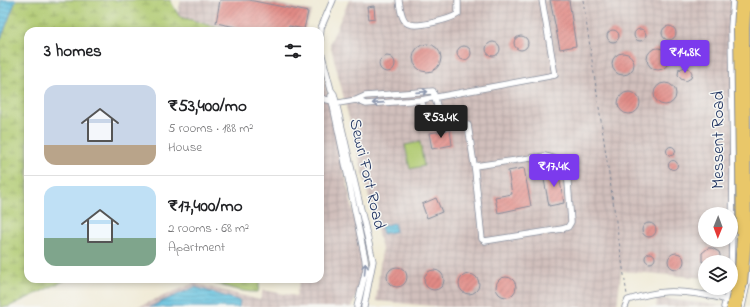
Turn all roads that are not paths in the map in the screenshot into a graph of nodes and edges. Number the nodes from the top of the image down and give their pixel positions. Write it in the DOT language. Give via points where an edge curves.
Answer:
graph roads {
  1 [pos="333,0"];
  2 [pos="399,0"];
  3 [pos="458,0"];
  4 [pos="542,0"];
  5 [pos="733,0"];
  6 [pos="740,0"];
  7 [pos="747,0"];
  8 [pos="732,23"];
  9 [pos="750,24"];
  10 [pos="321,27"];
  11 [pos="324,63"];
  12 [pos="435,97"];
  13 [pos="324,99"];
  14 [pos="356,100"];
  15 [pos="421,100"];
  16 [pos="334,102"];
  17 [pos="442,124"];
  18 [pos="474,166"];
  19 [pos="362,227"];
  20 [pos="750,233"];
  21 [pos="732,255"];
  22 [pos="728,295"];
  23 [pos="727,299"];
  24 [pos="357,307"];
  25 [pos="364,307"];
  26 [pos="625,307"];
  27 [pos="724,307"];
  28 [pos="732,307"];
  29 [pos="737,307"];
  30 [pos="742,307"];
  1 -- 10 [label="street"];
  2 -- 3 [label="street" via="406,22 414,26 452,19 458,14"];
  4 -- 12 [label="street" via="555,76"];
  5 -- 8 [label="street, Messent Road"];
  6 -- 28 [label="highway, bridge" via="738,28 741,238 738,277"];
  7 -- 29 [label="highway, bridge" via="747,238 744,283"];
  8 -- 9 [label="street"];
  8 -- 21 [label="street, Messent Road"];
  11 -- 16 [label="street, Sewri Fort Road"];
  14 -- 12 [label="street, one-way" via="364,96 433,91"];
  12 -- 15 [label="street"];
  12 -- 17 [label="street"];
  13 -- 16 [label="street"];
  15 -- 14 [label="street, one-way" via="366,104"];
  14 -- 16 [label="street"];
  15 -- 17 [label="street" via="430,124"];
  16 -- 19 [label="street, Sewri Fort Road"];
  17 -- 18 [label="street" via="468,125"];
  18 -- 18 [label="street" via="545,156 564,161 567,169 571,222 568,227 485,241 482,239"];
  24 -- 19 [label="street, one-way" via="366,269"];
  19 -- 25 [label="street, Sewri Fort Road" via="372,261"];
  20 -- 30 [label="street" via="749,275"];
  22 -- 23 [label="street"];
  23 -- 26 [label="street" via="678,291 652,293 628,300"];
  23 -- 27 [label="street"];
  23 -- 29 [label="street"];
}
